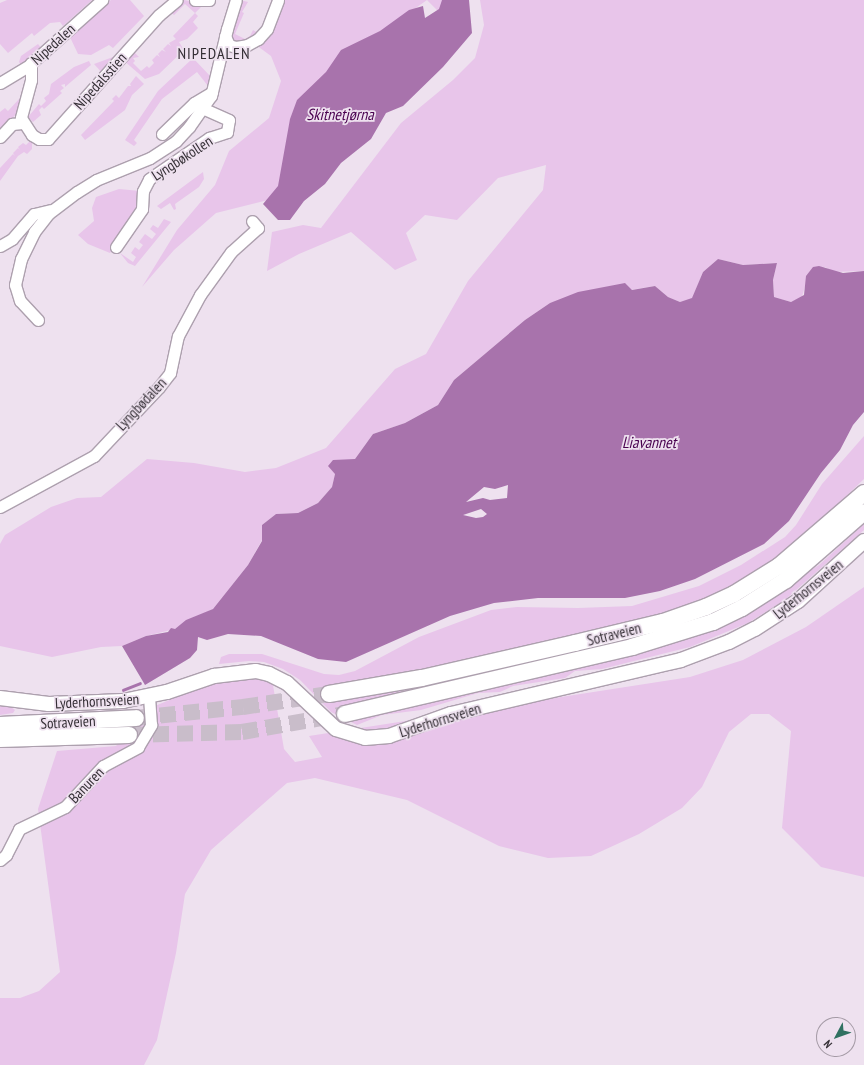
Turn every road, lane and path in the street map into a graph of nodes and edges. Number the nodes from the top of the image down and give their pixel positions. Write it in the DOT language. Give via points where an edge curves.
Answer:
graph roads {
  1 [pos="102,0"];
  2 [pos="177,0"];
  3 [pos="195,0"];
  4 [pos="209,0"];
  5 [pos="236,0"];
  6 [pos="278,0"];
  7 [pos="225,36"];
  8 [pos="32,63"];
  9 [pos="0,83"];
  10 [pos="213,92"];
  11 [pos="204,109"];
  12 [pos="22,123"];
  13 [pos="162,134"];
  14 [pos="0,137"];
  15 [pos="51,210"];
  16 [pos="252,221"];
  17 [pos="0,246"];
  18 [pos="116,247"];
  19 [pos="38,320"];
  20 [pos="864,493"];
  21 [pos="0,507"];
  22 [pos="864,512"];
  23 [pos="864,541"];
  24 [pos="329,694"];
  25 [pos="149,697"];
  26 [pos="0,698"];
  27 [pos="345,714"];
  28 [pos="136,718"];
  29 [pos="0,725"];
  30 [pos="129,735"];
  31 [pos="0,739"];
  32 [pos="0,860"];
  1 -- 8 [label="street, Nipedalen"];
  2 -- 12 [label="street, Nipedalsstien" via="82,99 52,137 39,139 28,132"];
  3 -- 4 [label="street"];
  5 -- 7 [label="street, Lyngbøkollen"];
  6 -- 7 [label="street" via="267,29 258,39 236,47 229,45"];
  7 -- 10 [label="street, Lyngbøkollen"];
  8 -- 9 [label="street, Nipedalen"];
  8 -- 12 [label="street"];
  10 -- 11 [label="street, Lyngbøkollen"];
  10 -- 13 [label="street, Lyngbøkollen" via="194,103"];
  11 -- 15 [label="street, Lyngbøkollen" via="167,148 142,162 90,183"];
  11 -- 18 [label="street, Lyngbøkollen" via="229,120 227,132 209,138 149,179 143,191 139,215"];
  12 -- 14 [label="street" via="12,124"];
  15 -- 17 [label="street, Lyngbøkollen" via="34,214 12,239"];
  15 -- 19 [label="street, Lyngbøkollen" via="25,250 16,278 20,301"];
  16 -- 21 [label="street, Lyngbødalen" via="258,228 231,252 200,295 178,336 170,373 159,387 94,456"];
  20 -- 24 [label="highway, Sotraveien" via="779,566 734,594 706,607 663,622 568,645 422,678"];
  22 -- 27 [label="highway, Sotraveien" via="786,580 748,605 713,622 632,647"];
  23 -- 25 [label="main road, Lyderhornsveien" via="798,601 756,629 729,642 681,660 451,714 388,736 365,738 336,729 287,683 262,672 242,671 214,676"];
  25 -- 26 [label="main road, Lyderhornsveien" via="64,704"];
  25 -- 32 [label="street, Banuren" via="150,725 138,747 103,766 65,807 19,829 6,855"];
  28 -- 29 [label="highway, Sotraveien"];
  30 -- 31 [label="highway, Sotraveien"];
}
